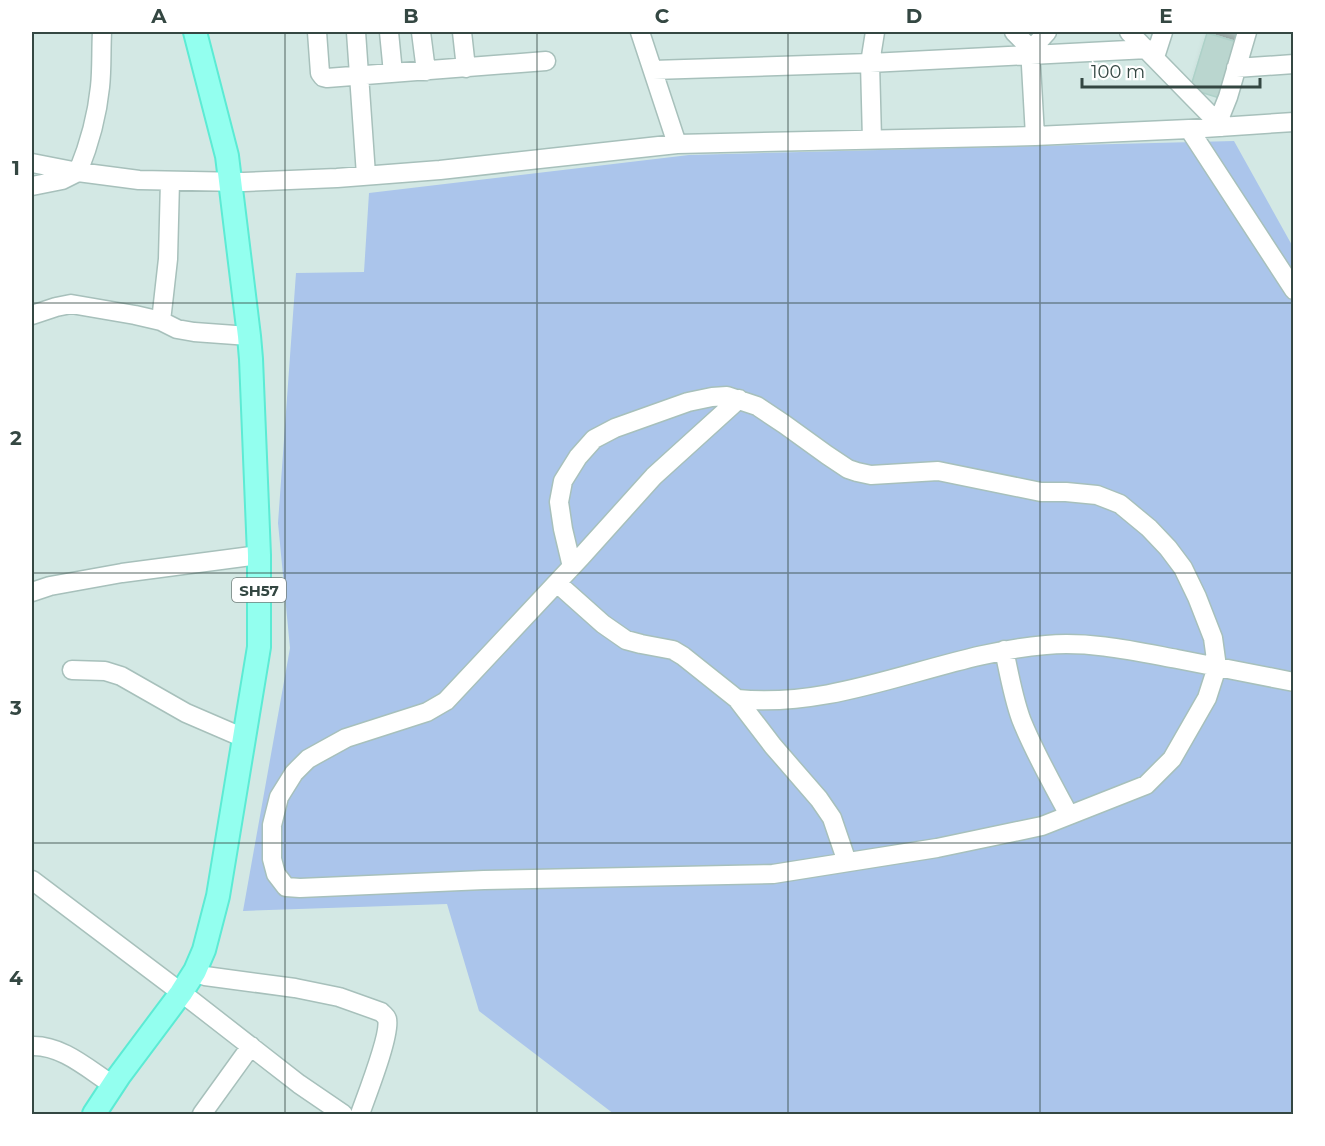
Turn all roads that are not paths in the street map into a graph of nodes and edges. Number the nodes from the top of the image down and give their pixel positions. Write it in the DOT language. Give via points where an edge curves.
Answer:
graph roads {
  1 [pos="102,32"];
  2 [pos="195,32"];
  3 [pos="209,32"];
  4 [pos="316,32"];
  5 [pos="356,32"];
  6 [pos="389,32"];
  7 [pos="421,32"];
  8 [pos="462,32"];
  9 [pos="640,32"];
  10 [pos="875,32"];
  11 [pos="1014,32"];
  12 [pos="1047,32"];
  13 [pos="1130,32"];
  14 [pos="1163,32"];
  15 [pos="1247,32"];
  16 [pos="1030,52"];
  17 [pos="1151,53"];
  18 [pos="546,61"];
  19 [pos="870,63"];
  20 [pos="1293,64"];
  21 [pos="466,68"];
  22 [pos="1236,68"];
  23 [pos="653,70"];
  24 [pos="426,71"];
  25 [pos="393,73"];
  26 [pos="359,76"];
  27 [pos="1293,122"];
  28 [pos="1220,124"];
  29 [pos="1189,129"];
  30 [pos="1035,136"];
  31 [pos="872,140"];
  32 [pos="677,144"];
  33 [pos="32,163"];
  34 [pos="78,172"];
  35 [pos="366,175"];
  36 [pos="170,181"];
  37 [pos="238,182"];
  38 [pos="32,186"];
  39 [pos="1293,290"];
  40 [pos="32,315"];
  41 [pos="161,321"];
  42 [pos="249,336"];
  43 [pos="739,399"];
  44 [pos="259,555"];
  45 [pos="572,567"];
  46 [pos="557,583"];
  47 [pos="32,592"];
  48 [pos="1004,651"];
  49 [pos="1217,667"];
  50 [pos="72,670"];
  51 [pos="1293,682"];
  52 [pos="737,699"];
  53 [pos="244,738"];
  54 [pos="1070,815"];
  55 [pos="847,862"];
  56 [pos="32,880"];
  57 [pos="205,976"];
  58 [pos="186,996"];
  59 [pos="32,1046"];
  60 [pos="250,1046"];
  61 [pos="113,1085"];
  62 [pos="94,1114"];
  63 [pos="110,1114"];
  64 [pos="202,1114"];
  65 [pos="343,1114"];
  66 [pos="360,1114"];
  1 -- 34 [label="street" via="96,111"];
  2 -- 37 [label="main road, SH57" via="227,156"];
  3 -- 37 [label="main road, SH57" via="238,152"];
  4 -- 26 [label="street" via="323,77"];
  5 -- 26 [label="street"];
  6 -- 25 [label="street"];
  7 -- 24 [label="street"];
  8 -- 21 [label="street"];
  9 -- 23 [label="street"];
  10 -- 19 [label="street"];
  11 -- 16 [label="street"];
  12 -- 16 [label="street"];
  13 -- 17 [label="street"];
  14 -- 17 [label="street"];
  15 -- 22 [label="street"];
  16 -- 17 [label="street"];
  16 -- 19 [label="street"];
  16 -- 30 [label="street"];
  17 -- 28 [label="street"];
  18 -- 21 [label="street"];
  19 -- 23 [label="street"];
  19 -- 31 [label="street"];
  20 -- 22 [label="street"];
  21 -- 24 [label="street"];
  22 -- 28 [label="street"];
  23 -- 32 [label="street"];
  24 -- 25 [label="street"];
  25 -- 26 [label="street"];
  26 -- 35 [label="street"];
  27 -- 28 [label="street"];
  28 -- 29 [label="street"];
  29 -- 30 [label="street"];
  29 -- 39 [label="street"];
  30 -- 31 [label="street"];
  31 -- 32 [label="street"];
  32 -- 35 [label="street"];
  33 -- 34 [label="street"];
  34 -- 36 [label="street"];
  34 -- 38 [label="street"];
  35 -- 37 [label="street"];
  36 -- 37 [label="street"];
  36 -- 41 [label="street" via="168,259"];
  37 -- 42 [label="main road, SH57"];
  37 -- 57 [label="main road, SH57" via="262,356 269,643 229,897"];
  40 -- 41 [label="street" via="71,304"];
  41 -- 42 [label="street" via="194,332"];
  42 -- 44 [label="main road, SH57"];
  43 -- 45 [label="street" via="654,476"];
  43 -- 45 [label="street" via="727,396 688,402 594,439 563,481 559,502"];
  43 -- 49 [label="street" via="757,406 857,472 871,475 938,471 1041,492 1097,495 1120,504 1149,528 1183,568 1213,638"];
  44 -- 47 [label="street" via="122,573"];
  44 -- 53 [label="main road, SH57" via="259,648"];
  45 -- 46 [label="street"];
  46 -- 52 [label="street" via="626,640 673,650"];
  46 -- 55 [label="street" via="446,700 428,712 346,738 308,759 294,773 279,797 272,825 272,858 276,874 286,886 773,874"];
  48 -- 49 [label="street" via="1087,645"];
  48 -- 52 [label="street" via="803,698"];
  48 -- 54 [label="street" via="1021,717 1041,764"];
  49 -- 51 [label="street"];
  49 -- 54 [label="street" via="1207,698 1172,759 1146,785"];
  50 -- 53 [label="street" via="105,671 121,676 186,713"];
  52 -- 55 [label="street" via="832,818"];
  53 -- 58 [label="main road, SH57" via="218,896 204,950"];
  54 -- 55 [label="street" via="1042,826"];
  56 -- 58 [label="street"];
  57 -- 58 [label="main road, SH57"];
  57 -- 66 [label="street" via="295,988 381,1012 387,1020 386,1029"];
  58 -- 60 [label="street"];
  58 -- 61 [label="main road, SH57"];
  58 -- 63 [label="main road, SH57"];
  59 -- 61 [label="street" via="58,1050"];
  60 -- 64 [label="street"];
  60 -- 65 [label="street"];
  61 -- 62 [label="main road, SH57"];
}
